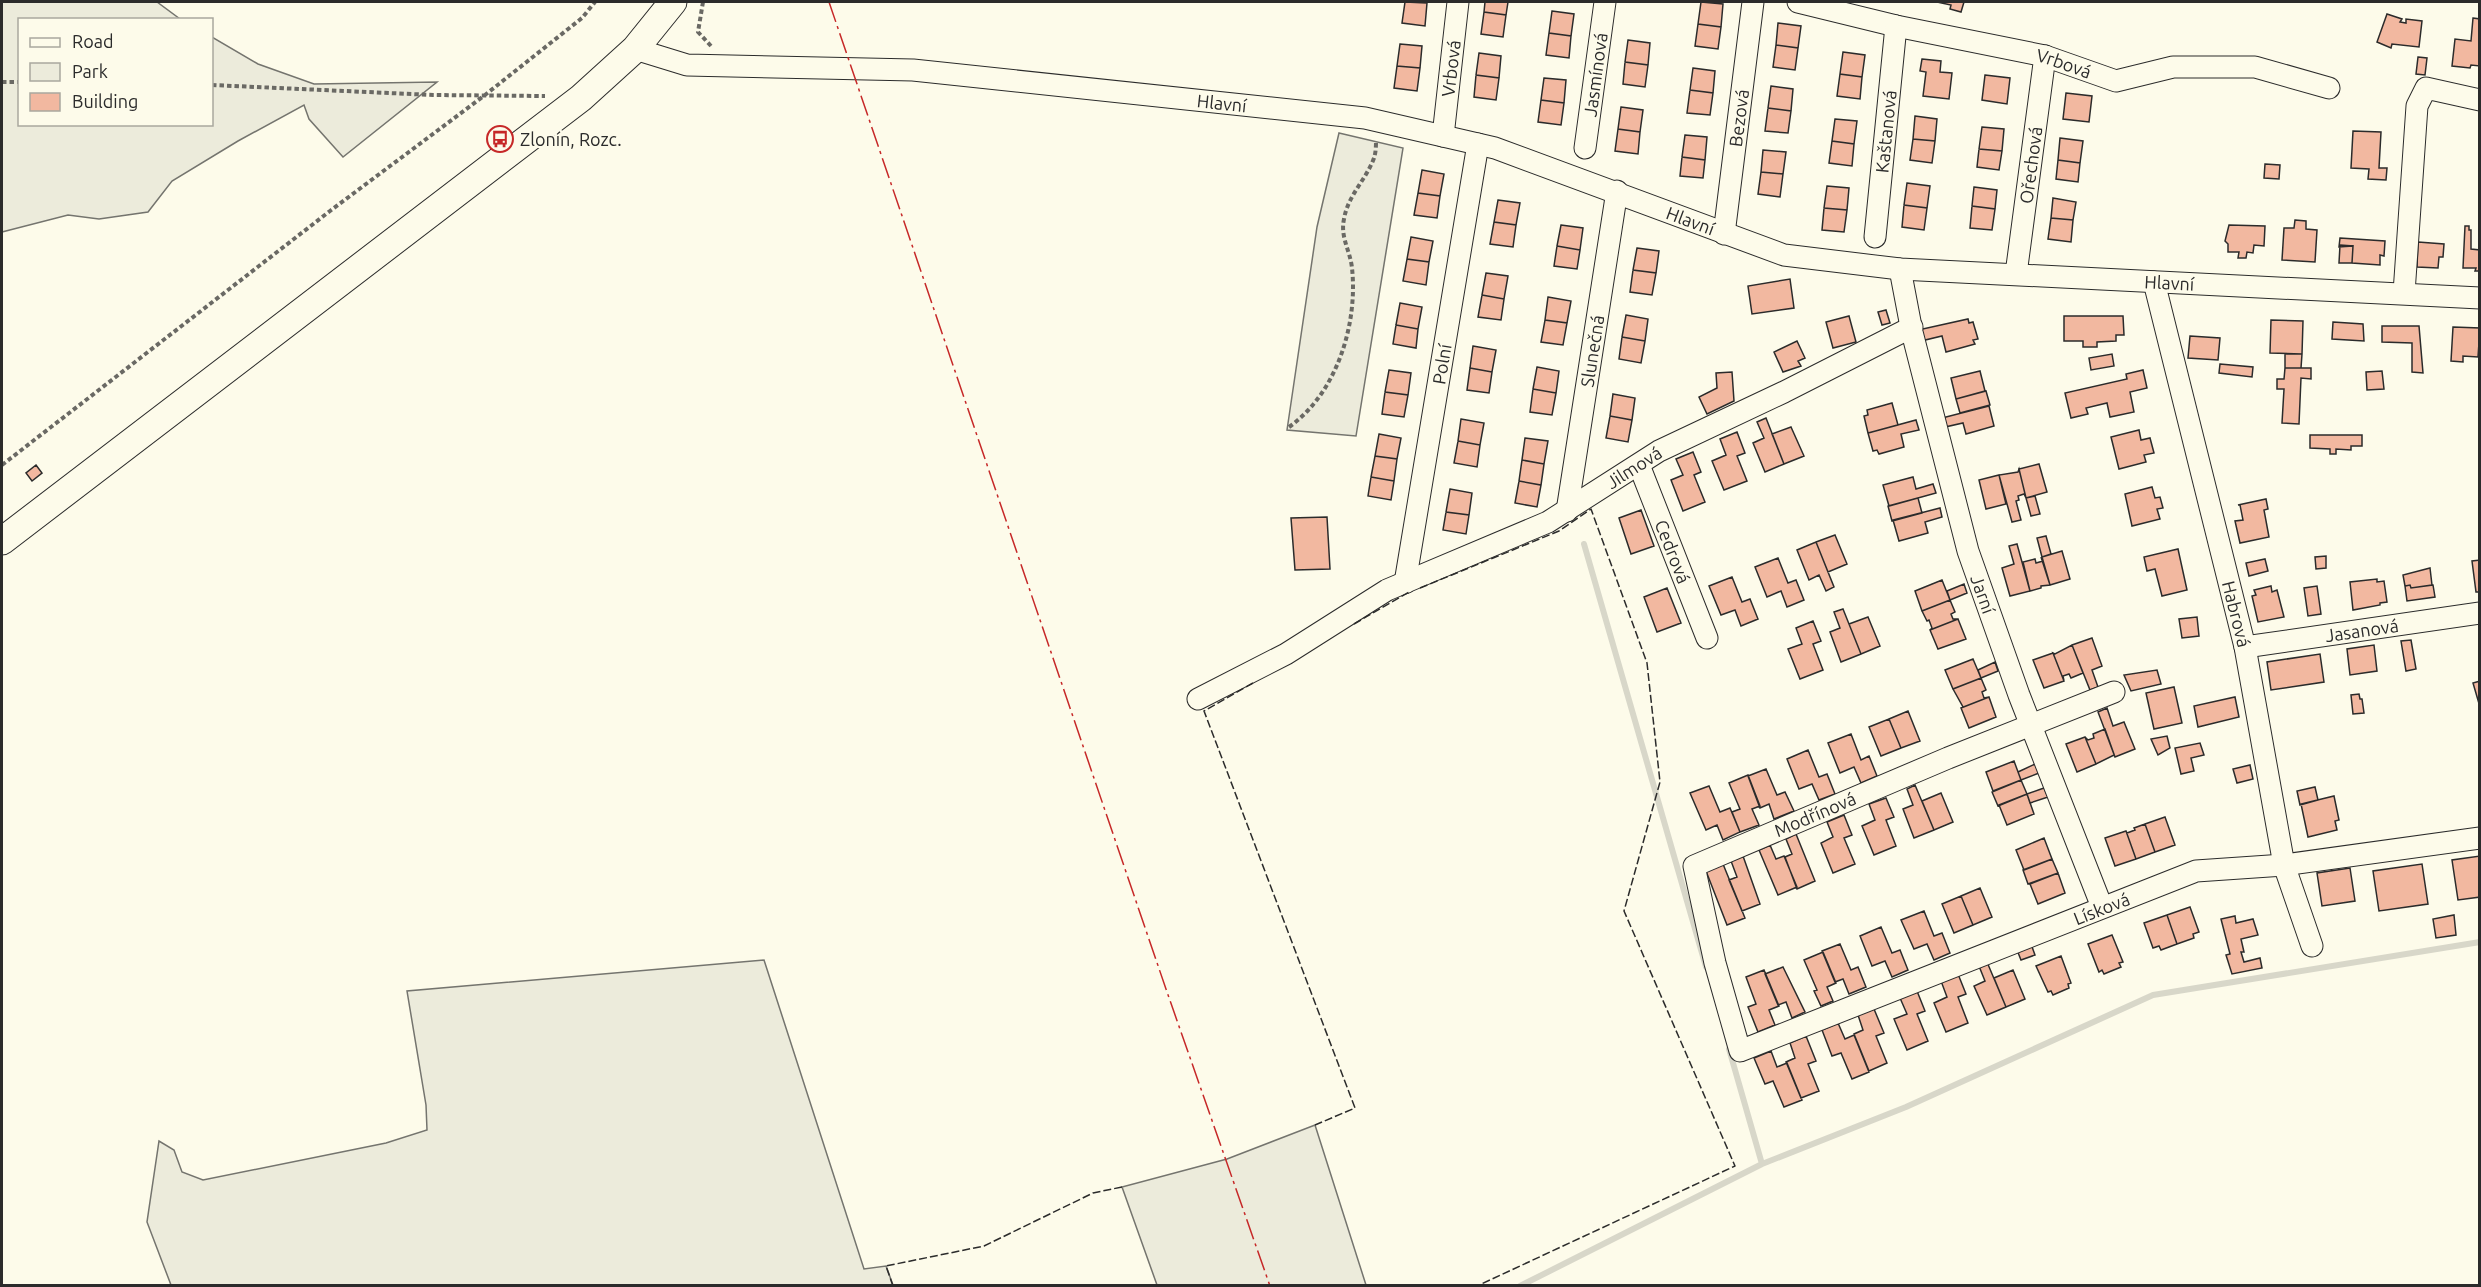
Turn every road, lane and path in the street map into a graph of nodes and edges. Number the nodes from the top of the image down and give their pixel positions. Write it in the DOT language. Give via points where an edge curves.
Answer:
graph roads {
  1 [pos="595,2"];
  2 [pos="673,2"];
  3 [pos="1458,2"];
  4 [pos="1605,2"];
  5 [pos="1753,2"];
  6 [pos="1798,2"];
  7 [pos="1896,26"];
  8 [pos="635,49"];
  9 [pos="2045,56"];
  10 [pos="2,82"];
  11 [pos="18,82"];
  12 [pos="213,85"];
  13 [pos="2329,88"];
  14 [pos="485,95"];
  15 [pos="555,96"];
  16 [pos="2480,100"];
  17 [pos="1379,121"];
  18 [pos="1443,136"];
  19 [pos="1478,144"];
  20 [pos="1585,148"];
  21 [pos="1617,191"];
  22 [pos="1724,234"];
  23 [pos="1875,237"];
  24 [pos="1900,269"];
  25 [pos="2016,274"];
  26 [pos="2154,282"];
  27 [pos="2404,293"];
  28 [pos="2480,298"];
  29 [pos="1911,327"];
  30 [pos="1289,427"];
  31 [pos="2,465"];
  32 [pos="1639,465"];
  33 [pos="1567,511"];
  34 [pos="2,542"];
  35 [pos="1405,583"];
  36 [pos="2480,613"];
  37 [pos="1707,638"];
  38 [pos="2245,647"];
  39 [pos="2114,692"];
  40 [pos="1198,699"];
  41 [pos="2031,725"];
  42 [pos="2480,838"];
  43 [pos="2284,865"];
  44 [pos="2102,908"];
  45 [pos="2312,946"];
  46 [pos="1740,1051"];
  1 -- 14 [label="path" via="582,18"];
  2 -- 8 [label="main road"];
  3 -- 18 [label="street, Vrbová"];
  4 -- 20 [label="street, Jasmínová"];
  5 -- 22 [label="street, Bezová"];
  6 -- 7 [label="street, Vrbová"];
  7 -- 9 [label="street, Vrbová"];
  7 -- 23 [label="street, Kaštanová"];
  8 -- 17 [label="street, Hlavní" via="687,65 913,70"];
  8 -- 34 [label="main road" via="581,98"];
  9 -- 13 [label="street, Vrbová" via="2116,81 2173,67 2255,67"];
  9 -- 25 [label="street, Ořechová"];
  10 -- 11 [label="path"];
  12 -- 14 [label="path"];
  14 -- 15 [label="path"];
  14 -- 31 [label="path"];
  16 -- 27 [label="street" via="2426,88 2417,106"];
  17 -- 18 [label="street, Hlavní"];
  17 -- 30 [label="path" via="1374,158 1348,203 1343,221 1342,234 1352,266 1354,304 1349,329 1327,385"];
  18 -- 19 [label="street, Hlavní"];
  19 -- 21 [label="street, Hlavní"];
  19 -- 35 [label="street, Polní"];
  21 -- 22 [label="street, Hlavní"];
  21 -- 33 [label="street, Slunečná"];
  22 -- 24 [label="street, Hlavní" via="1784,255"];
  24 -- 25 [label="street, Hlavní"];
  24 -- 29 [label="street, Jarní"];
  25 -- 26 [label="street, Hlavní"];
  26 -- 27 [label="street, Hlavní"];
  26 -- 38 [label="street, Habrová"];
  27 -- 28 [label="street, Hlavní"];
  29 -- 32 [label="street, Jilmová"];
  29 -- 41 [label="street, Jarní" via="1968,551"];
  32 -- 33 [label="street, Jilmová"];
  32 -- 37 [label="street, Cedrová"];
  33 -- 35 [label="street, Jilmová"];
  35 -- 40 [label="street, Jilmová" via="1286,654"];
  36 -- 38 [label="street, Jasanová"];
  38 -- 43 [label="street, Habrová"];
  39 -- 41 [label="street, Modřínová"];
  41 -- 44 [label="street, Jarní"];
  41 -- 46 [label="street, Modřínová" via="1694,866 1715,963"];
  42 -- 43 [label="street, Lísková"];
  43 -- 44 [label="street, Lísková" via="2196,871"];
  43 -- 45 [label="street, Habrová"];
  44 -- 46 [label="street, Lísková"];
}
